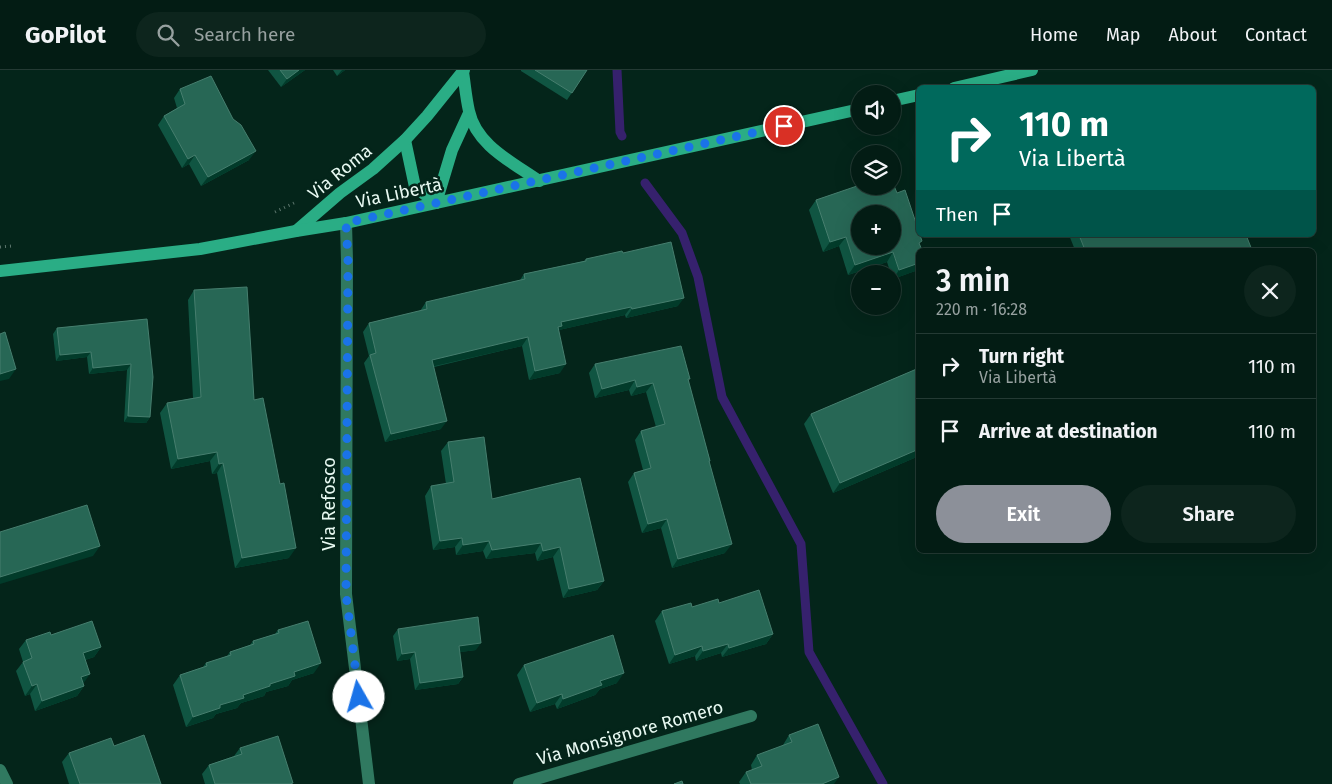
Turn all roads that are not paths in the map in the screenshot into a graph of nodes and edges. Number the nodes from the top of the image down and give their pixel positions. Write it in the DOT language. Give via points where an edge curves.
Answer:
graph roads {
  1 [pos="1032,70"];
  2 [pos="463,71"];
  3 [pos="967,85"];
  4 [pos="916,96"];
  5 [pos="901,99"];
  6 [pos="851,111"];
  7 [pos="469,113"];
  8 [pos="405,140"];
  9 [pos="538,181"];
  10 [pos="436,203"];
  11 [pos="346,223"];
  12 [pos="296,231"];
  13 [pos="0,271"];
  14 [pos="751,716"];
  15 [pos="0,770"];
  16 [pos="7,784"];
  17 [pos="369,784"];
  18 [pos="519,784"];
  1 -- 3 [label="main road"];
  2 -- 7 [label="main road, Via Roma"];
  2 -- 8 [label="main road, Via Roma"];
  4 -- 5 [label="main road"];
  6 -- 9 [label="main road, Via Libertà"];
  7 -- 9 [label="main road, Via Roma" via="482,139"];
  7 -- 10 [label="main road" via="452,150"];
  8 -- 10 [label="main road" via="415,187"];
  8 -- 12 [label="main road, Via Roma"];
  9 -- 10 [label="main road, Via Libertà"];
  10 -- 11 [label="main road, Via Libertà"];
  11 -- 12 [label="main road, Via Libertà"];
  11 -- 17 [label="street, Via Refosco" via="346,594"];
  12 -- 13 [label="main road, Via Libertà" via="200,249"];
  14 -- 18 [label="street, Via Monsignore Romero"];
  15 -- 16 [label="street"];
}
